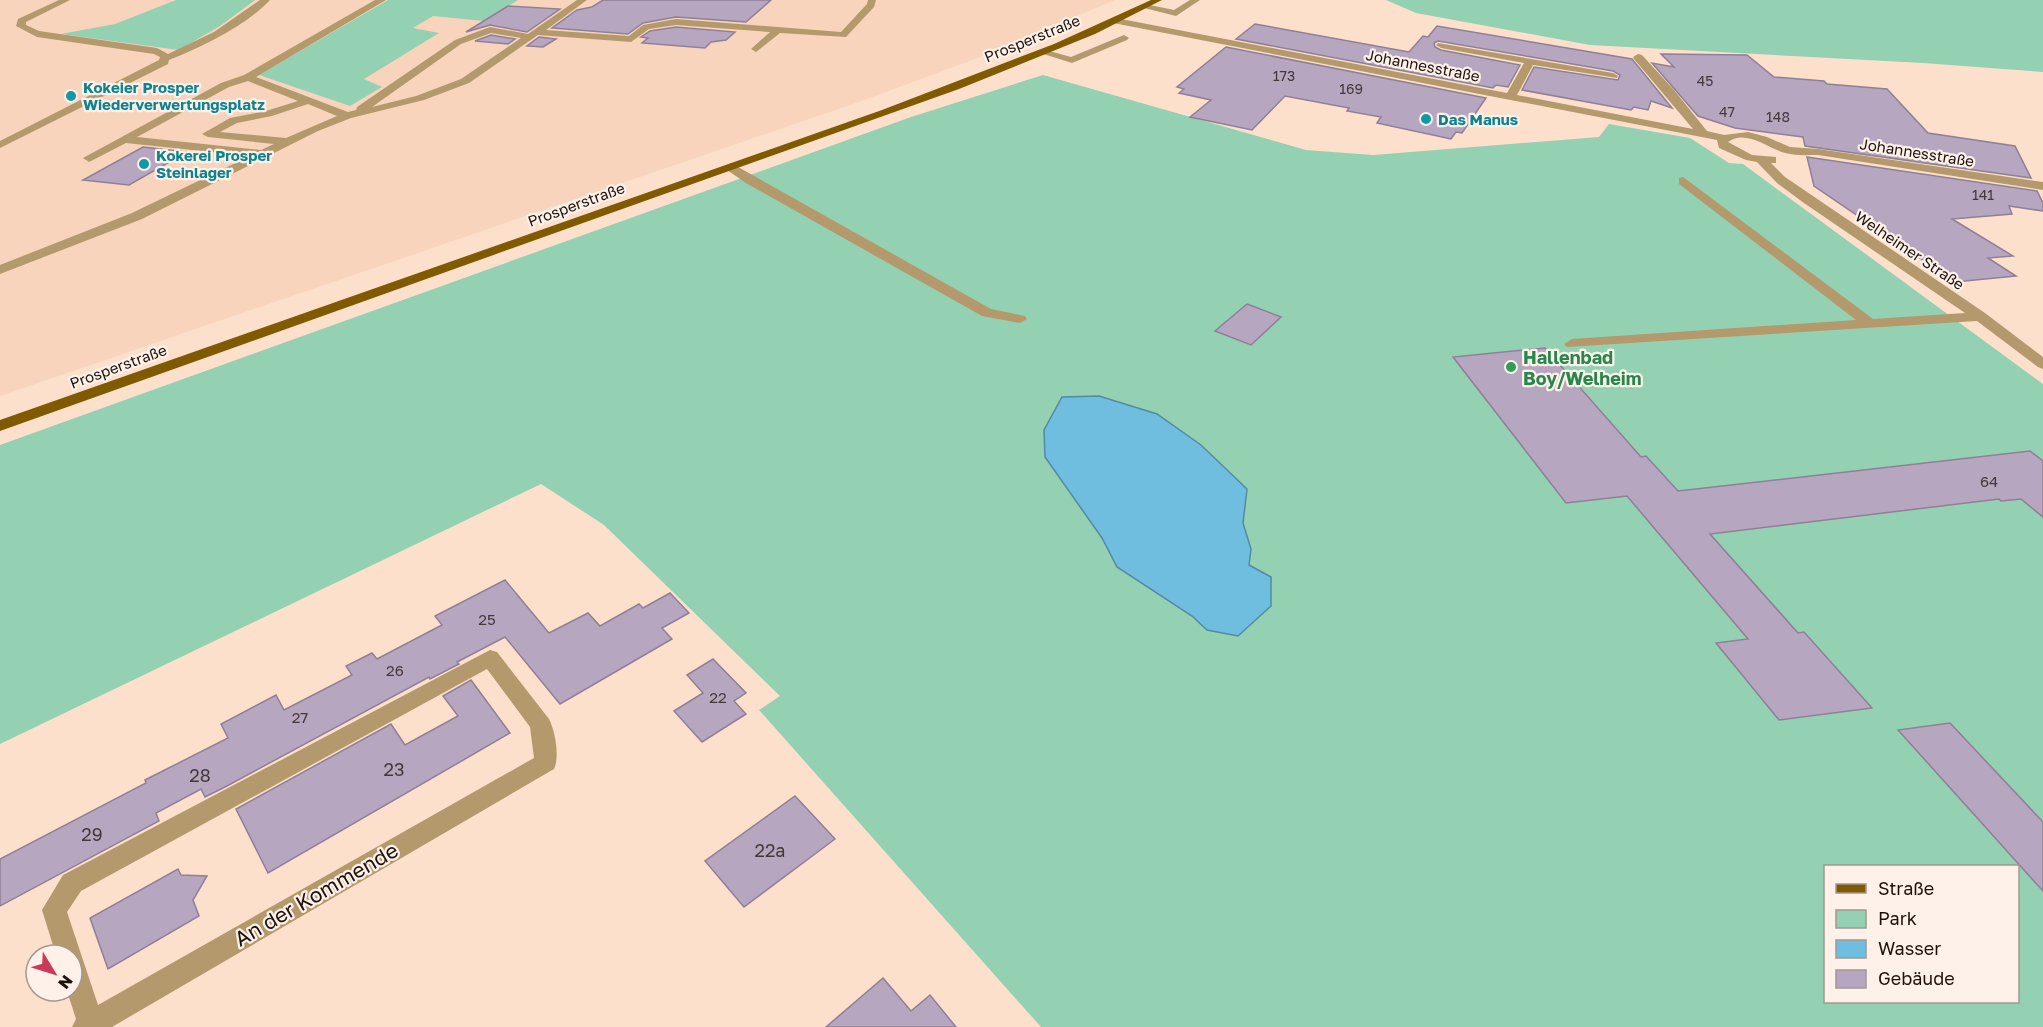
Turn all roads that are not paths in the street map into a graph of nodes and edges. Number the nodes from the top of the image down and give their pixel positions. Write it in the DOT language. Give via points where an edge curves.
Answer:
graph roads {
  1 [pos="66,0"];
  2 [pos="266,0"];
  3 [pos="382,0"];
  4 [pos="583,0"];
  5 [pos="872,0"];
  6 [pos="1158,0"];
  7 [pos="1197,0"];
  8 [pos="1145,7"];
  9 [pos="1116,21"];
  10 [pos="778,30"];
  11 [pos="533,34"];
  12 [pos="1124,38"];
  13 [pos="1441,45"];
  14 [pos="756,49"];
  15 [pos="1042,52"];
  16 [pos="1638,57"];
  17 [pos="164,59"];
  18 [pos="1530,61"];
  19 [pos="1613,76"];
  20 [pos="248,77"];
  21 [pos="1510,97"];
  22 [pos="308,101"];
  23 [pos="350,116"];
  24 [pos="208,134"];
  25 [pos="1703,134"];
  26 [pos="1724,138"];
  27 [pos="124,140"];
  28 [pos="288,142"];
  29 [pos="0,145"];
  30 [pos="1785,150"];
  31 [pos="263,154"];
  32 [pos="89,158"];
  33 [pos="1761,160"];
  34 [pos="731,167"];
  35 [pos="1683,181"];
  36 [pos="2043,186"];
  37 [pos="0,270"];
  38 [pos="1980,316"];
  39 [pos="1020,319"];
  40 [pos="1870,324"];
  41 [pos="1572,344"];
  42 [pos="2043,364"];
  43 [pos="0,426"];
  44 [pos="65,943"];
  45 [pos="82,1003"];
  46 [pos="88,1025"];
  1 -- 17 [label="street" via="21,21 21,26 37,34 157,51"];
  2 -- 17 [label="street" via="233,26"];
  3 -- 20 [label="street"];
  4 -- 11 [label="street"];
  5 -- 10 [label="street" via="843,35"];
  6 -- 8 [label="main road, Prosperstraße"];
  7 -- 8 [label="street" via="1176,13"];
  8 -- 9 [label="main road, Prosperstraße"];
  9 -- 15 [label="main road, Prosperstraße"];
  9 -- 21 [label="street, Johannesstraße"];
  10 -- 11 [label="street" via="676,22 646,27 631,39"];
  10 -- 14 [label="street"];
  11 -- 23 [label="street" via="450,88"];
  11 -- 23 [label="street" via="490,30 458,42"];
  12 -- 15 [label="street" via="1072,60"];
  13 -- 18 [label="street"];
  15 -- 34 [label="main road, Prosperstraße"];
  16 -- 25 [label="street"];
  17 -- 29 [label="street" via="152,69"];
  18 -- 19 [label="street"];
  18 -- 21 [label="street"];
  20 -- 22 [label="street"];
  20 -- 27 [label="street" via="225,85"];
  21 -- 25 [label="street, Johannesstraße"];
  22 -- 23 [label="street"];
  22 -- 24 [label="street" via="234,120"];
  23 -- 28 [label="street"];
  24 -- 27 [label="street"];
  24 -- 28 [label="street"];
  25 -- 26 [label="street, Johannesstraße"];
  26 -- 30 [label="street, Johannesstraße" via="1755,136"];
  26 -- 33 [label="street" via="1723,146 1729,151"];
  27 -- 31 [label="street"];
  27 -- 32 [label="street"];
  28 -- 31 [label="street"];
  30 -- 33 [label="street, Johannesstraße" via="1782,158"];
  30 -- 36 [label="street, Johannesstraße"];
  31 -- 37 [label="street" via="138,216"];
  33 -- 38 [label="street, Welheimer Straße" via="1808,200"];
  34 -- 39 [label="street" via="987,313"];
  34 -- 43 [label="main road, Prosperstraße"];
  35 -- 40 [label="street"];
  38 -- 40 [label="street"];
  38 -- 42 [label="street, Welheimer Straße"];
  40 -- 41 [label="street"];
  44 -- 46 [label="street, An der Kommende" via="54,910 72,883 490,658 541,725 546,762"];
  45 -- 46 [label="street"];
}
